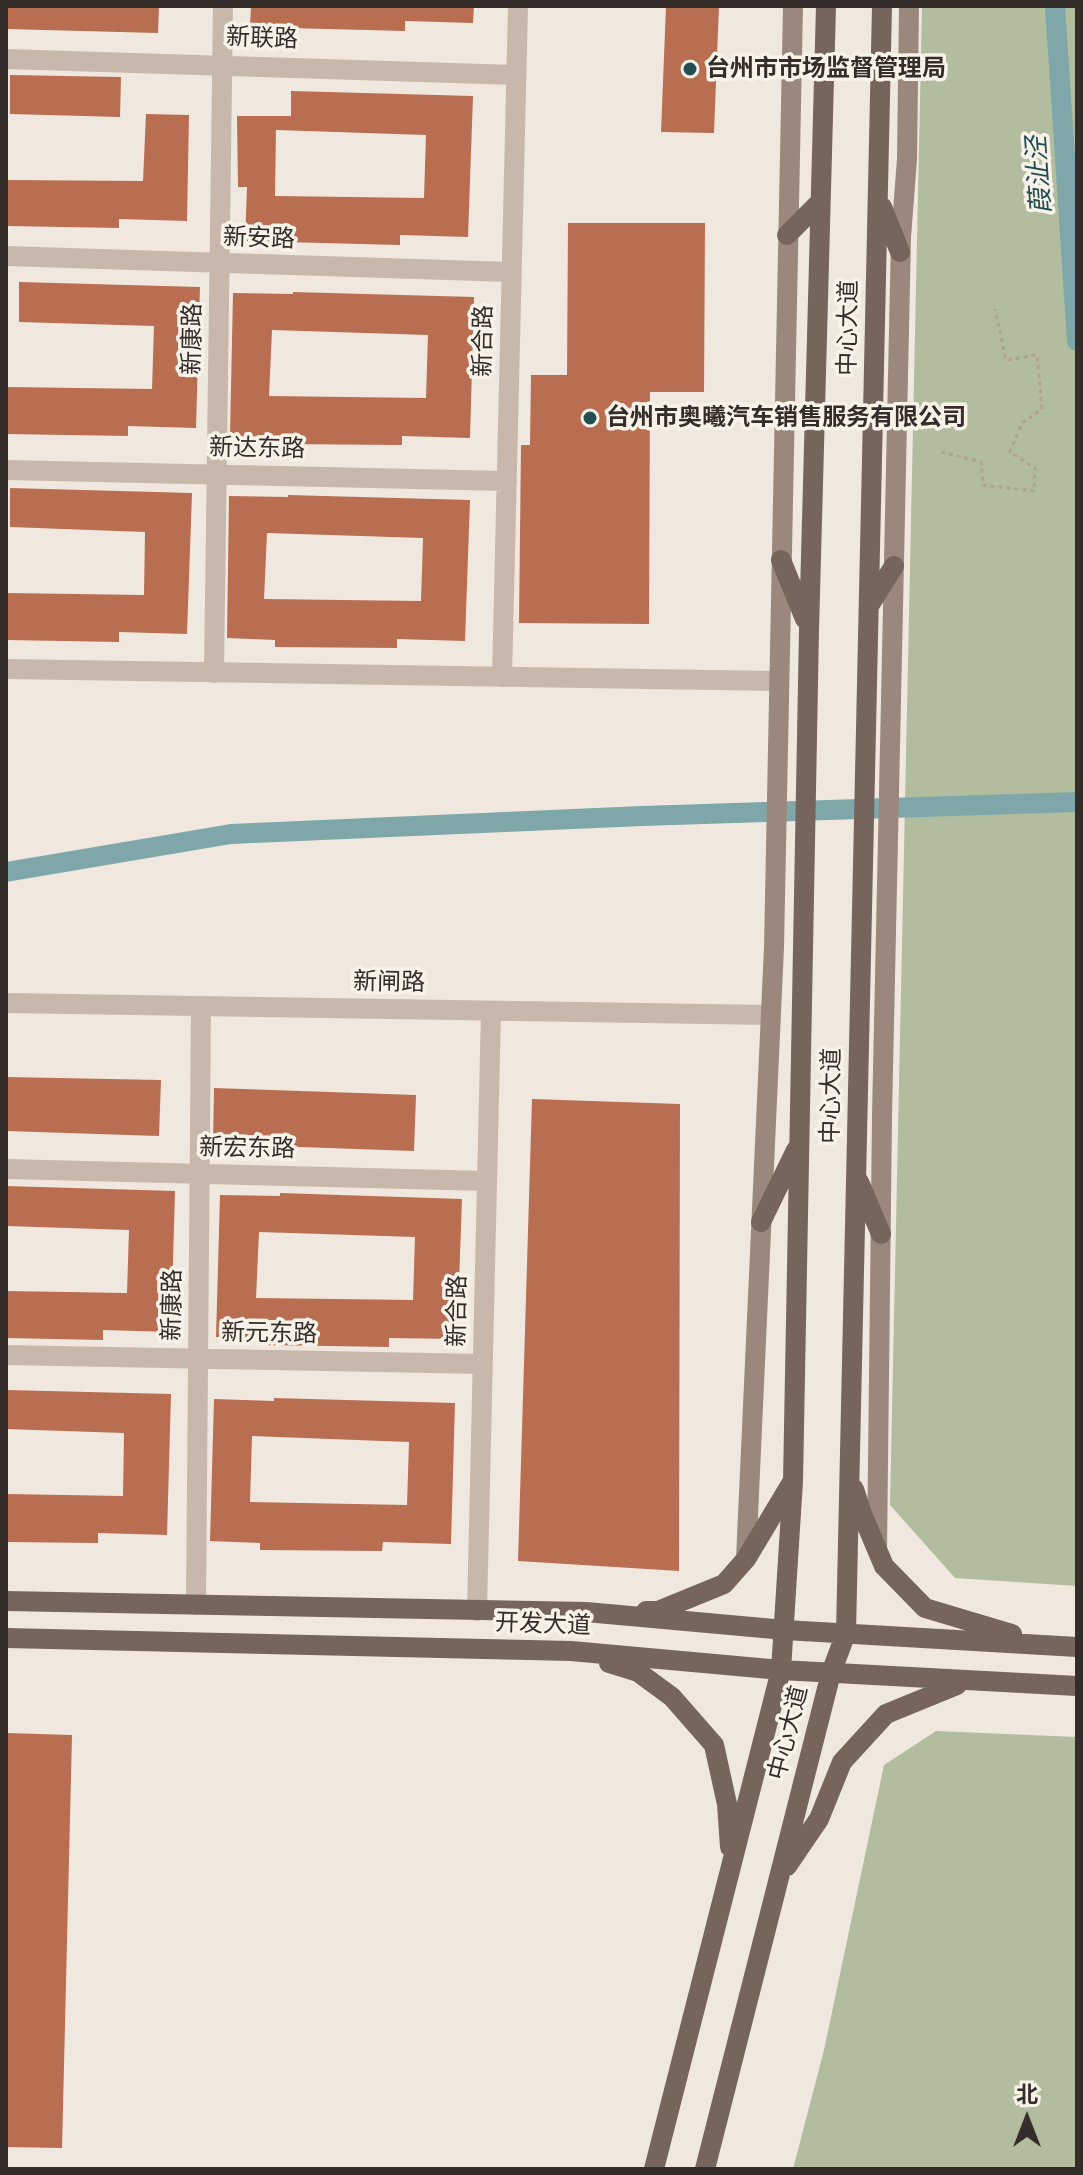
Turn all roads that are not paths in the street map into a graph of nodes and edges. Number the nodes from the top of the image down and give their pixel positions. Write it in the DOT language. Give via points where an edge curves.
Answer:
graph roads {
  1 [pos="223,6"];
  2 [pos="518,6"];
  3 [pos="793,6"];
  4 [pos="826,6"];
  5 [pos="882,6"];
  6 [pos="909,6"];
  7 [pos="6,59"];
  8 [pos="222,64"];
  9 [pos="516,75"];
  10 [pos="878,198"];
  11 [pos="819,203"];
  12 [pos="787,235"];
  13 [pos="900,252"];
  14 [pos="6,256"];
  15 [pos="220,264"];
  16 [pos="511,272"];
  17 [pos="6,470"];
  18 [pos="217,474"];
  19 [pos="507,481"];
  20 [pos="781,560"];
  21 [pos="894,566"];
  22 [pos="869,606"];
  23 [pos="809,630"];
  24 [pos="6,669"];
  25 [pos="214,673"];
  26 [pos="502,677"];
  27 [pos="778,681"];
  28 [pos="6,1003"];
  29 [pos="201,1006"];
  30 [pos="491,1011"];
  31 [pos="770,1015"];
  32 [pos="800,1143"];
  33 [pos="6,1169"];
  34 [pos="200,1174"];
  35 [pos="856,1176"];
  36 [pos="487,1181"];
  37 [pos="761,1222"];
  38 [pos="881,1234"];
  39 [pos="6,1355"];
  40 [pos="198,1359"];
  41 [pos="483,1364"];
  42 [pos="849,1472"];
  43 [pos="793,1481"];
  44 [pos="877,1549"];
  45 [pos="746,1559"];
  46 [pos="6,1601"];
  47 [pos="196,1605"];
  48 [pos="477,1611"];
  49 [pos="586,1612"];
  50 [pos="785,1630"];
  51 [pos="846,1633"];
  52 [pos="6,1638"];
  53 [pos="1051,1645"];
  54 [pos="1077,1647"];
  55 [pos="571,1651"];
  56 [pos="781,1670"];
  57 [pos="831,1673"];
  58 [pos="971,1681"];
  59 [pos="1077,1686"];
  60 [pos="731,1867"];
  61 [pos="778,1879"];
  62 [pos="654,2169"];
  63 [pos="705,2169"];
  1 -- 8 [label="street, 新康路"];
  2 -- 9 [label="street, 新合路"];
  3 -- 12 [label="main road"];
  4 -- 11 [label="main road, 中心大道"];
  5 -- 10 [label="main road, 中心大道"];
  6 -- 13 [label="main road"];
  7 -- 8 [label="street, 新联路"];
  8 -- 9 [label="street, 新联路"];
  8 -- 15 [label="street, 新康路"];
  9 -- 16 [label="street, 新合路"];
  10 -- 13 [label="main road"];
  10 -- 22 [label="main road, 中心大道"];
  11 -- 12 [label="main road"];
  11 -- 23 [label="main road, 中心大道"];
  12 -- 20 [label="main road"];
  13 -- 21 [label="main road"];
  14 -- 15 [label="street, 新安路"];
  15 -- 16 [label="street, 新安路"];
  15 -- 18 [label="street, 新康路"];
  16 -- 19 [label="street, 新合路"];
  17 -- 18 [label="street, 新达东路"];
  18 -- 19 [label="street, 新达东路"];
  18 -- 25 [label="street, 新康路"];
  19 -- 26 [label="street, 新合路"];
  20 -- 23 [label="main road"];
  20 -- 27 [label="main road"];
  21 -- 22 [label="main road"];
  21 -- 38 [label="main road"];
  22 -- 35 [label="main road, 中心大道"];
  23 -- 32 [label="main road, 中心大道"];
  24 -- 25 [label="street"];
  25 -- 26 [label="street"];
  26 -- 27 [label="street"];
  27 -- 31 [label="main road"];
  28 -- 29 [label="street, 新闸路"];
  29 -- 30 [label="street, 新闸路"];
  29 -- 34 [label="street, 新康路"];
  30 -- 31 [label="street, 新闸路"];
  30 -- 36 [label="street, 新合路"];
  31 -- 37 [label="main road"];
  32 -- 37 [label="main road"];
  32 -- 43 [label="main road, 中心大道"];
  33 -- 34 [label="street, 新宏东路"];
  34 -- 36 [label="street, 新宏东路"];
  34 -- 40 [label="street, 新康路"];
  35 -- 38 [label="main road"];
  35 -- 42 [label="main road, 中心大道"];
  36 -- 41 [label="street, 新合路"];
  37 -- 45 [label="main road"];
  38 -- 44 [label="main road"];
  39 -- 40 [label="street, 新元东路"];
  40 -- 41 [label="street, 新元东路"];
  40 -- 47 [label="street, 新康路"];
  41 -- 48 [label="street, 新合路"];
  42 -- 44 [label="main road"];
  42 -- 51 [label="main road, 中心大道"];
  43 -- 45 [label="main road"];
  43 -- 50 [label="main road, 中心大道"];
  44 -- 53 [label="main road" via="884,1566 925,1608"];
  45 -- 49 [label="main road" via="724,1584 658,1611"];
  46 -- 47 [label="main road, 开发大道"];
  47 -- 48 [label="main road, 开发大道"];
  48 -- 49 [label="main road, 开发大道"];
  49 -- 50 [label="main road, 开发大道"];
  50 -- 51 [label="main road, 开发大道"];
  50 -- 56 [label="main road, 中心大道"];
  51 -- 53 [label="main road, 开发大道"];
  51 -- 57 [label="main road, 中心大道"];
  52 -- 55 [label="main road, 开发大道"];
  53 -- 54 [label="main road, 开发大道"];
  55 -- 56 [label="main road, 开发大道"];
  55 -- 60 [label="main road" via="638,1672 672,1697 714,1745 727,1804"];
  56 -- 57 [label="main road, 开发大道"];
  56 -- 60 [label="main road, 中心大道"];
  57 -- 58 [label="main road, 开发大道"];
  57 -- 61 [label="main road, 中心大道"];
  58 -- 59 [label="main road, 开发大道"];
  58 -- 61 [label="main road" via="886,1714 842,1762 819,1819"];
  60 -- 62 [label="main road, 中心大道"];
  61 -- 63 [label="main road, 中心大道"];
}
